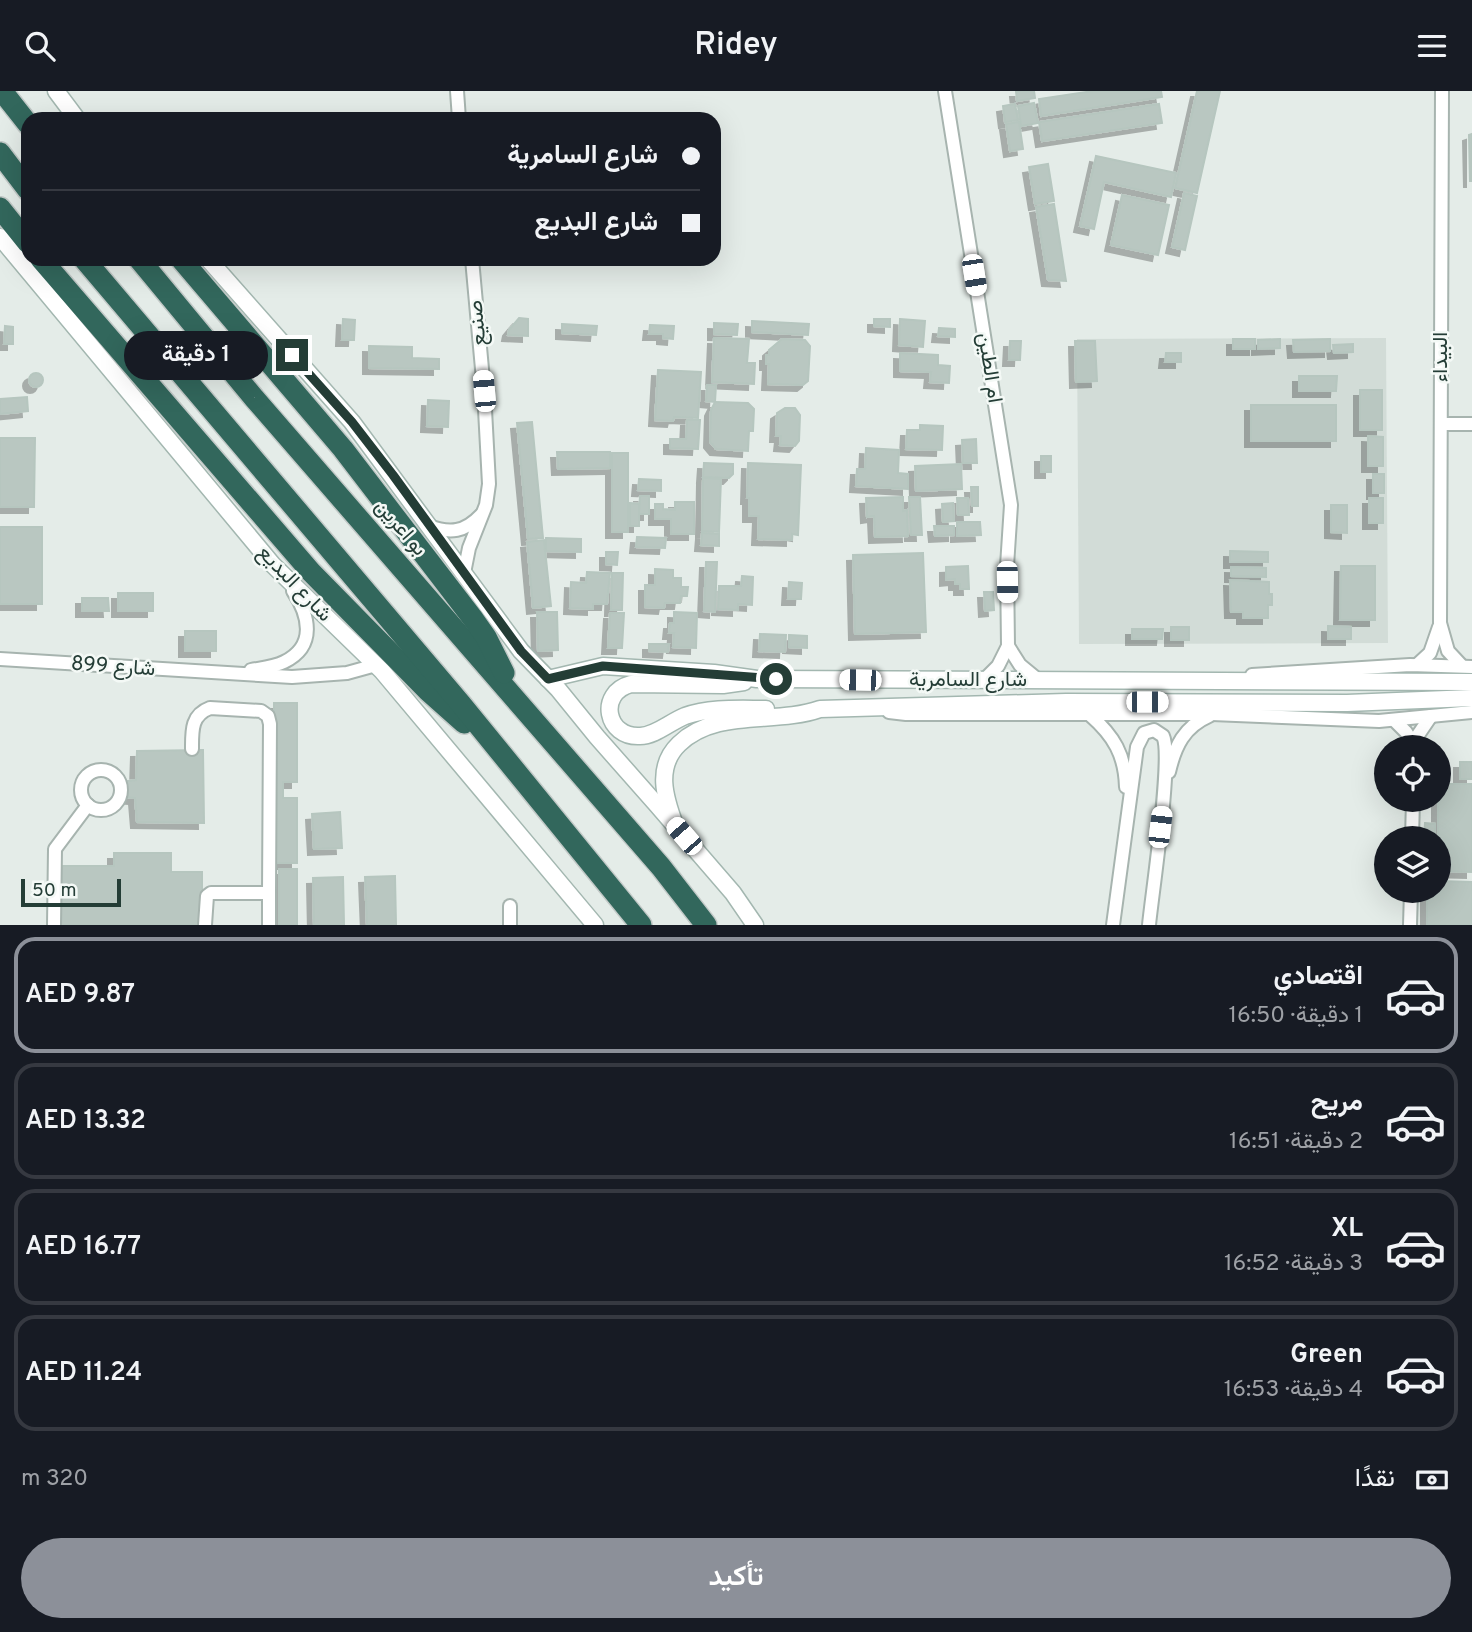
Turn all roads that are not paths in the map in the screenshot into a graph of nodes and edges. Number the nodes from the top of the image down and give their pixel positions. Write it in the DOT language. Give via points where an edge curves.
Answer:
graph roads {
  1 [pos="2,91"];
  2 [pos="56,91"];
  3 [pos="457,91"];
  4 [pos="945,91"];
  5 [pos="1442,91"];
  6 [pos="72,112"];
  7 [pos="458,112"];
  8 [pos="21,115"];
  9 [pos="0,153"];
  10 [pos="21,181"];
  11 [pos="0,208"];
  12 [pos="21,234"];
  13 [pos="0,237"];
  14 [pos="21,262"];
  15 [pos="24,266"];
  16 [pos="47,266"];
  17 [pos="90,266"];
  18 [pos="145,266"];
  19 [pos="187,266"];
  20 [pos="214,266"];
  21 [pos="473,266"];
  22 [pos="1441,424"];
  23 [pos="1472,424"];
  24 [pos="484,513"];
  25 [pos="429,526"];
  26 [pos="464,573"];
  27 [pos="283,575"];
  28 [pos="1440,623"];
  29 [pos="1008,646"];
  30 [pos="0,659"];
  31 [pos="376,665"];
  32 [pos="1417,665"];
  33 [pos="1467,667"];
  34 [pos="227,674"];
  35 [pos="548,679"];
  36 [pos="757,679"];
  37 [pos="985,679"];
  38 [pos="1037,680"];
  39 [pos="1221,681"];
  40 [pos="1472,683"];
  41 [pos="513,694"];
  42 [pos="1472,698"];
  43 [pos="876,708"];
  44 [pos="820,709"];
  45 [pos="1472,712"];
  46 [pos="1090,715"];
  47 [pos="1212,715"];
  48 [pos="1431,716"];
  49 [pos="1394,720"];
  50 [pos="1408,735"];
  51 [pos="1418,735"];
  52 [pos="490,739"];
  53 [pos="192,749"];
  54 [pos="1162,803"];
  55 [pos="88,805"];
  56 [pos="1127,822"];
  57 [pos="675,825"];
  58 [pos="269,893"];
  59 [pos="1410,903"];
  60 [pos="510,905"];
  61 [pos="54,925"];
  62 [pos="205,925"];
  63 [pos="269,925"];
  64 [pos="510,925"];
  65 [pos="595,925"];
  66 [pos="641,925"];
  67 [pos="706,925"];
  68 [pos="755,925"];
  69 [pos="1113,925"];
  70 [pos="1149,925"];
  71 [pos="1409,925"];
  1 -- 8 [label="highway"];
  2 -- 6 [label="street"];
  3 -- 7 [label="street"];
  4 -- 29 [label="street, ام الطين" via="1011,505"];
  5 -- 22 [label="street, البيداء"];
  9 -- 10 [label="highway"];
  11 -- 12 [label="highway"];
  13 -- 14 [label="street, شارع البديع"];
  15 -- 27 [label="street, شارع البديع"];
  16 -- 52 [label="highway" via="336,599 442,704"];
  17 -- 52 [label="highway"];
  18 -- 41 [label="highway, بو اعرين"];
  19 -- 41 [label="highway" via="343,449 474,620"];
  20 -- 25 [label="street" via="352,422"];
  21 -- 24 [label="street, صنيع" via="488,454"];
  22 -- 23 [label="street"];
  22 -- 28 [label="street, البيداء"];
  24 -- 25 [label="street" via="459,530"];
  24 -- 26 [label="street, صنيع"];
  25 -- 26 [label="street"];
  26 -- 35 [label="street" via="521,651"];
  27 -- 31 [label="street, شارع البديع"];
  27 -- 34 [label="street, شارع 899" via="307,618 303,645 285,662"];
  28 -- 32 [label="street, البيداء" via="1430,653"];
  28 -- 33 [label="street, البيداء" via="1445,646"];
  29 -- 37 [label="street"];
  29 -- 38 [label="street"];
  30 -- 34 [label="street, شارع 899"];
  31 -- 34 [label="street, شارع 899" via="320,676"];
  31 -- 65 [label="street, شارع البديع"];
  32 -- 33 [label="street, شارع السامرية"];
  32 -- 39 [label="street, شارع السامرية" via="1276,672"];
  35 -- 36 [label="street, شارع السامرية" via="603,666"];
  35 -- 57 [label="street"];
  36 -- 37 [label="street, شارع السامرية"];
  36 -- 44 [label="street" via="723,685 626,685 611,700 611,717 621,732 639,737 684,716 708,711"];
  37 -- 38 [label="street, شارع السامرية"];
  38 -- 39 [label="street, شارع السامرية"];
  39 -- 40 [label="street, شارع السامرية"];
  41 -- 67 [label="highway, بو اعرين"];
  42 -- 43 [label="street, شارع السامرية"];
  43 -- 44 [label="street, شارع السامرية"];
  43 -- 46 [label="street, شارع السامرية" via="906,715"];
  44 -- 57 [label="street, شارع السامرية" via="716,724 681,742 664,774 663,789"];
  45 -- 48 [label="street, شارع السامرية"];
  46 -- 47 [label="street, شارع السامرية"];
  46 -- 56 [label="street" via="1109,732 1121,752"];
  47 -- 49 [label="street, شارع السامرية"];
  47 -- 54 [label="street" via="1192,726 1176,748"];
  48 -- 49 [label="street, شارع السامرية"];
  48 -- 51 [label="street"];
  49 -- 50 [label="street"];
  52 -- 66 [label="highway"];
  53 -- 58 [label="street" via="193,722 202,711 261,711 268,716"];
  54 -- 56 [label="street" via="1165,740 1159,732 1149,731 1138,741"];
  54 -- 70 [label="street"];
  55 -- 61 [label="street" via="55,849"];
  56 -- 69 [label="street"];
  57 -- 68 [label="street"];
  58 -- 62 [label="street" via="211,893"];
  58 -- 63 [label="street"];
  59 -- 71 [label="street"];
  60 -- 64 [label="street"];
}
